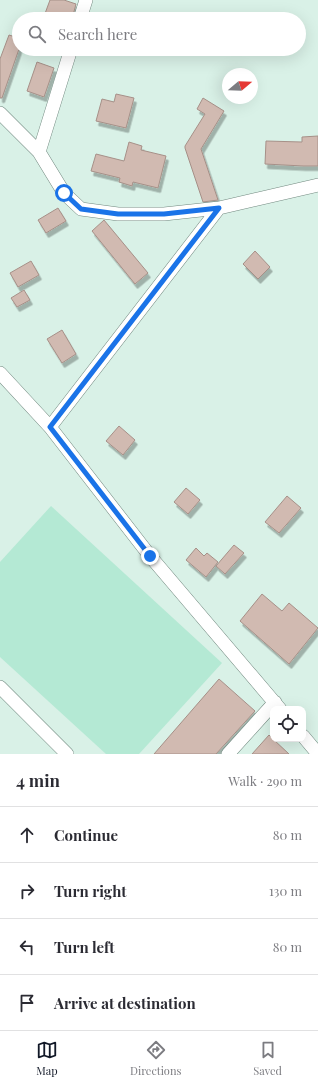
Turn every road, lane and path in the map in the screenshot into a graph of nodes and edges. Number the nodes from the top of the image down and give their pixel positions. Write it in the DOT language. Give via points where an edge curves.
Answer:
graph roads {
  1 [pos="86,0"];
  2 [pos="82,12"];
  3 [pos="69,56"];
  4 [pos="0,113"];
  5 [pos="39,152"];
  6 [pos="318,185"];
  7 [pos="219,208"];
  8 [pos="0,373"];
  9 [pos="50,427"];
  10 [pos="0,687"];
  11 [pos="278,706"];
  12 [pos="270,714"];
  13 [pos="306,740"];
  14 [pos="67,754"];
  15 [pos="228,754"];
  16 [pos="318,754"];
  1 -- 2 [label="street"];
  3 -- 5 [label="street"];
  4 -- 5 [label="street"];
  5 -- 7 [label="street" via="64,193 81,209 118,214 164,214"];
  6 -- 7 [label="street"];
  7 -- 9 [label="street"];
  8 -- 9 [label="street"];
  9 -- 11 [label="street" via="150,556"];
  10 -- 14 [label="street"];
  12 -- 15 [label="street"];
  13 -- 16 [label="street"];
}
